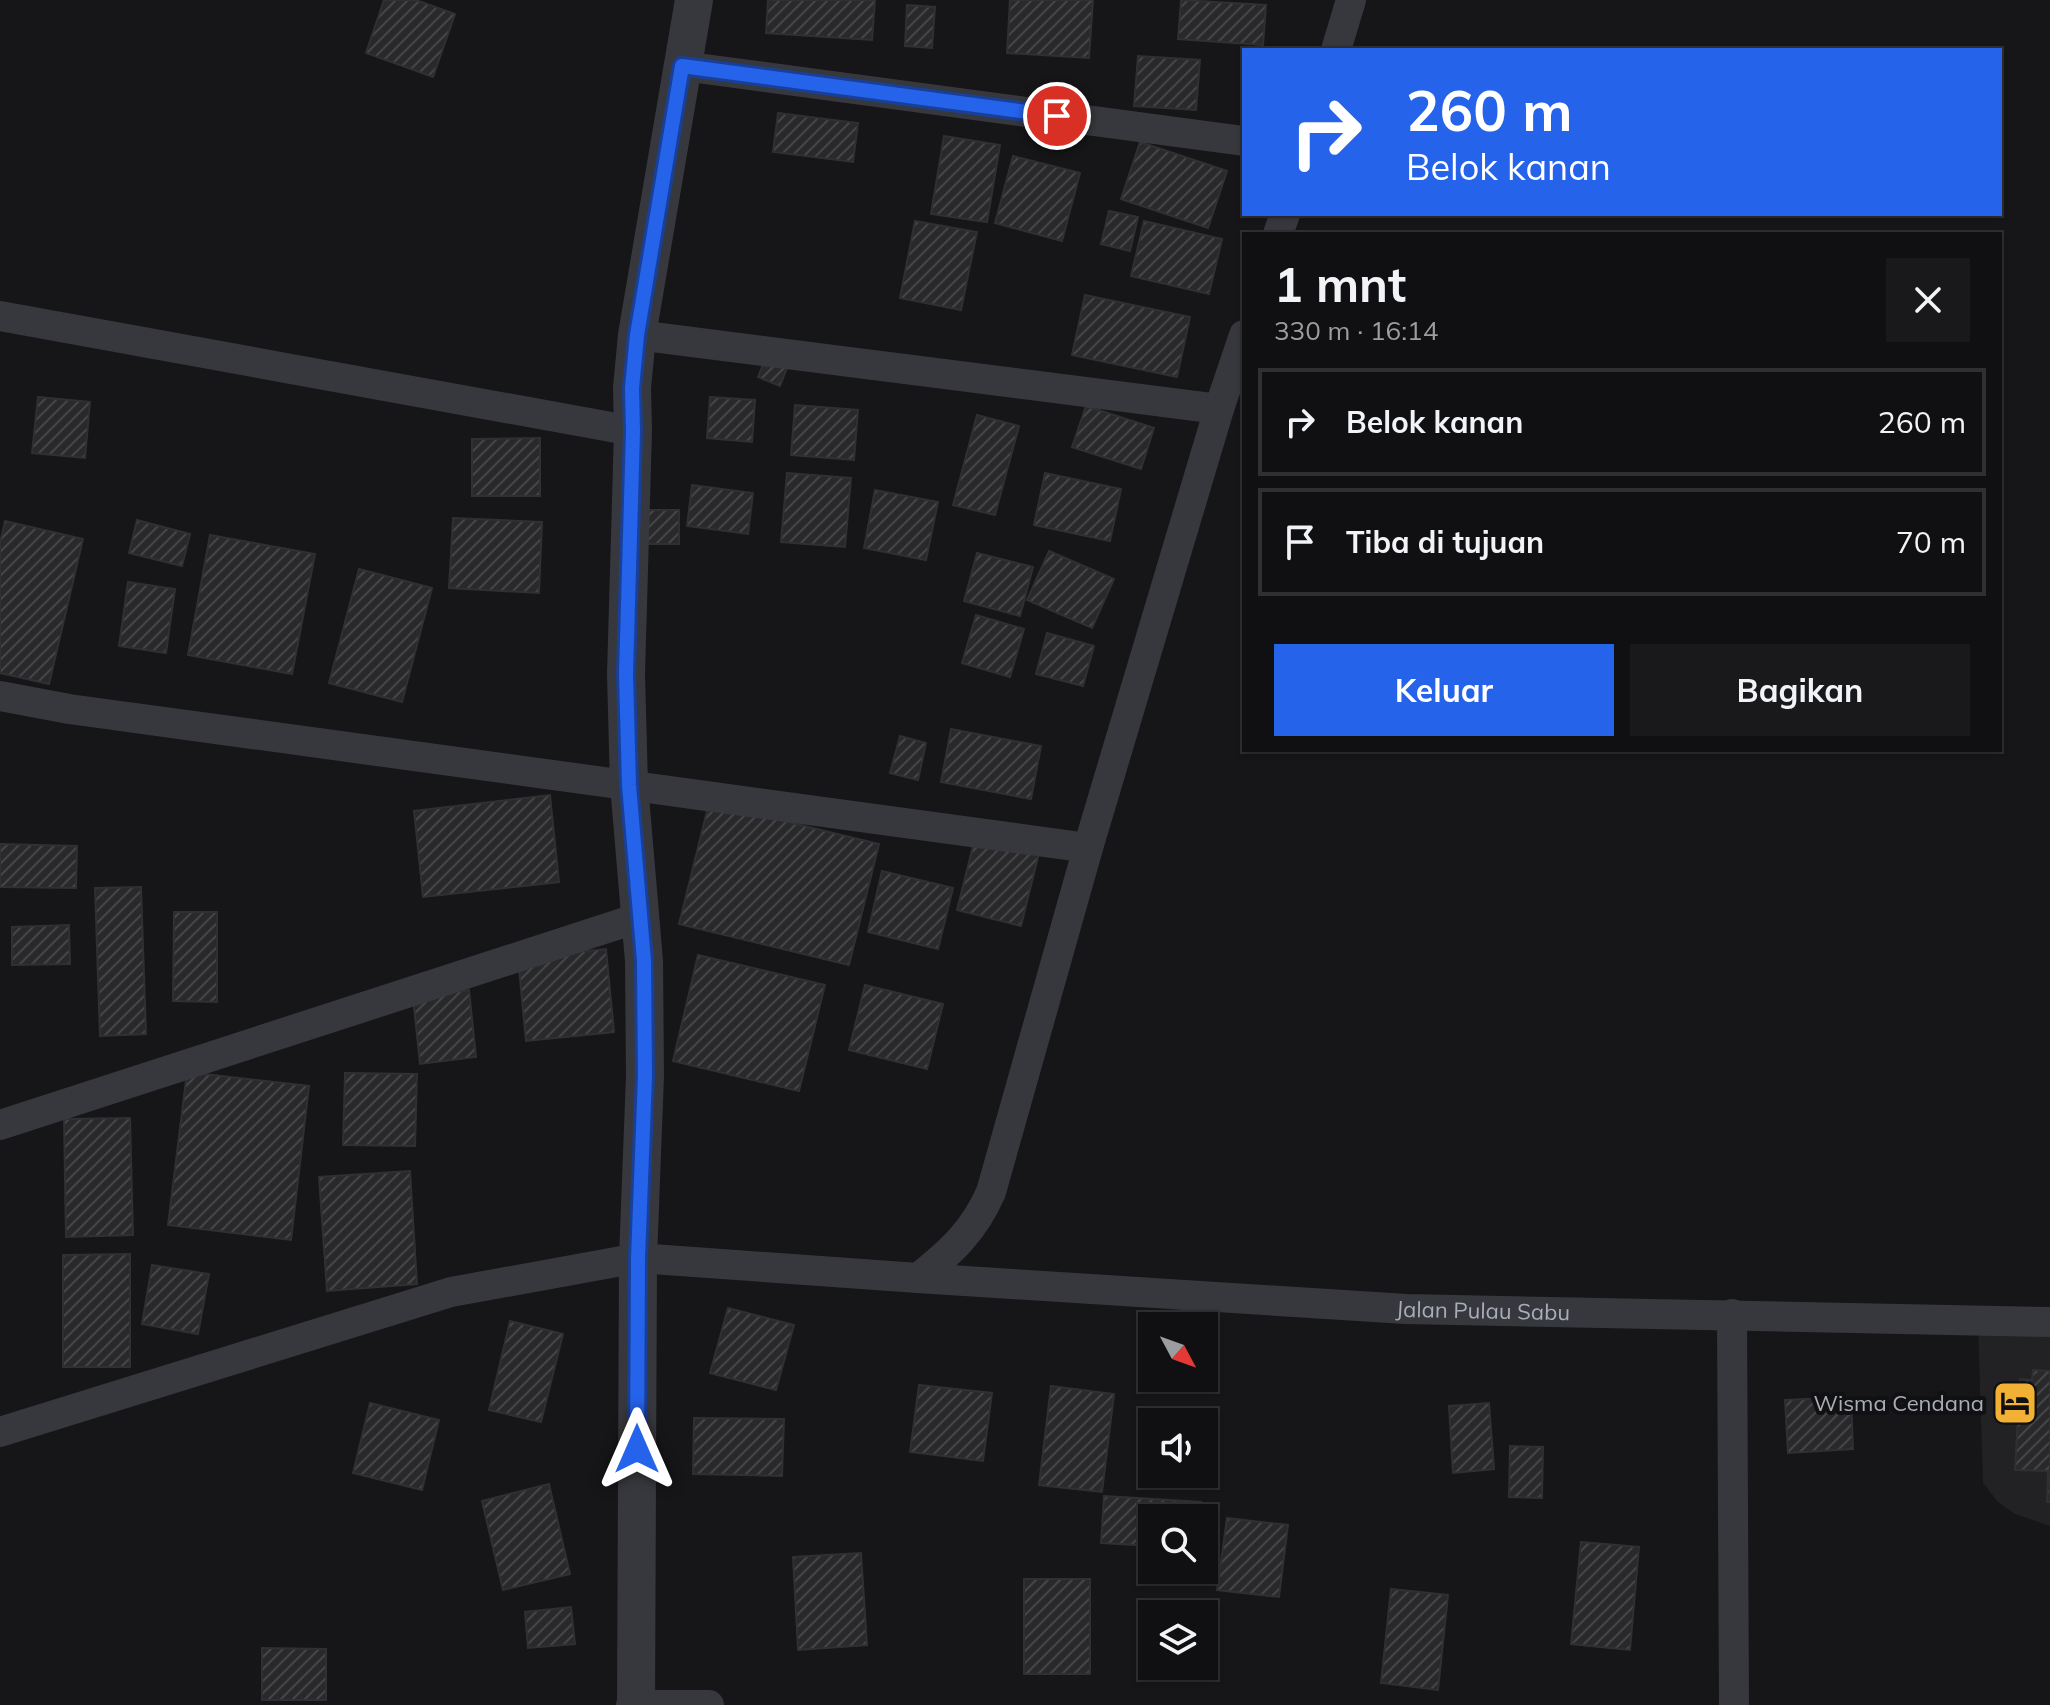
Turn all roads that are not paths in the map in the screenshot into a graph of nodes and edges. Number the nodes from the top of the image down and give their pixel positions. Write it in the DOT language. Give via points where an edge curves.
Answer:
graph roads {
  1 [pos="694,0"];
  2 [pos="1351,0"];
  3 [pos="1337,48"];
  4 [pos="682,66"];
  5 [pos="1242,141"];
  6 [pos="0,316"];
  7 [pos="637,335"];
  8 [pos="1242,341"];
  9 [pos="1219,409"];
  10 [pos="633,431"];
  11 [pos="0,696"];
  12 [pos="629,785"];
  13 [pos="1088,848"];
  14 [pos="641,917"];
  15 [pos="0,1125"];
  16 [pos="638,1258"];
  17 [pos="918,1278"];
  18 [pos="1732,1314"];
  19 [pos="2050,1322"];
  20 [pos="0,1432"];
  21 [pos="635,1705"];
  22 [pos="709,1705"];
  23 [pos="1734,1705"];
  1 -- 4 [label="street"];
  2 -- 3 [label="street"];
  4 -- 5 [label="street"];
  4 -- 7 [label="street"];
  6 -- 10 [label="street"];
  7 -- 9 [label="street"];
  7 -- 10 [label="street"];
  8 -- 9 [label="street"];
  9 -- 13 [label="street"];
  10 -- 12 [label="street" via="626,674"];
  11 -- 12 [label="street"];
  12 -- 13 [label="street"];
  12 -- 14 [label="street"];
  13 -- 17 [label="street" via="991,1192 981,1217 953,1250"];
  14 -- 15 [label="street"];
  14 -- 16 [label="street" via="645,1076"];
  16 -- 17 [label="street, Jalan Pulau Sabu"];
  16 -- 20 [label="street, Jalan Pulau Sabu" via="451,1292"];
  16 -- 21 [label="street"];
  17 -- 18 [label="street, Jalan Pulau Sabu" via="1406,1309"];
  18 -- 19 [label="street, Jalan Pulau Sabu"];
  18 -- 23 [label="street"];
  21 -- 22 [label="street"];
}
